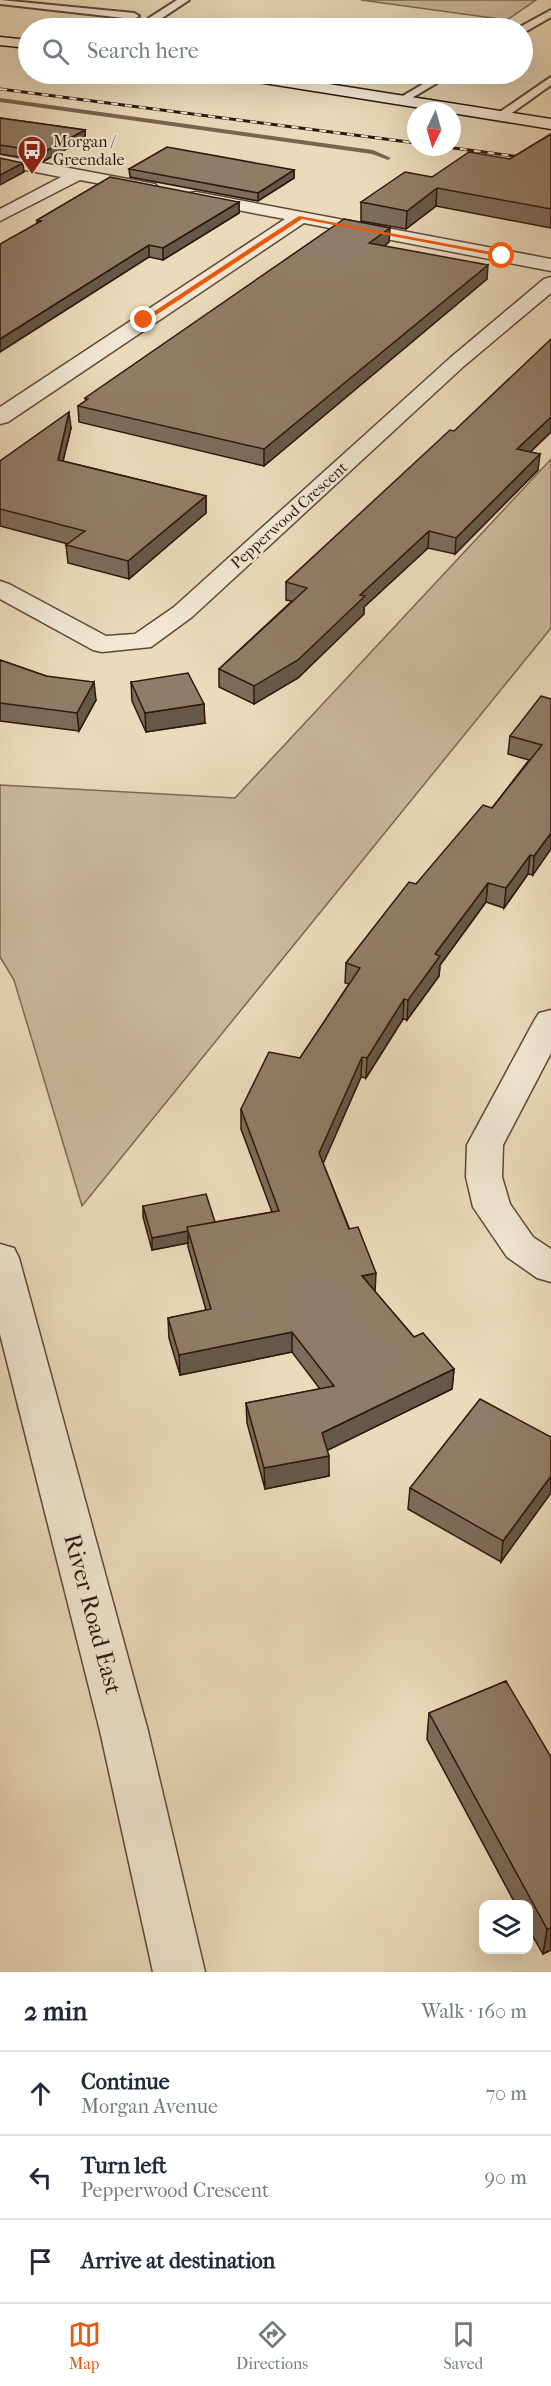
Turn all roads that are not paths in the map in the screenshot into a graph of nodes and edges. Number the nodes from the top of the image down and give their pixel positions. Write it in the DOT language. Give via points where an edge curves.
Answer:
graph roads {
  1 [pos="52,0"];
  2 [pos="197,0"];
  3 [pos="0,1"];
  4 [pos="183,1"];
  5 [pos="551,13"];
  6 [pos="134,16"];
  7 [pos="131,18"];
  8 [pos="155,18"];
  9 [pos="533,24"];
  10 [pos="0,40"];
  11 [pos="18,43"];
  12 [pos="551,80"];
  13 [pos="301,84"];
  14 [pos="429,84"];
  15 [pos="401,100"];
  16 [pos="501,116"];
  17 [pos="551,124"];
  18 [pos="0,160"];
  19 [pos="77,175"];
  20 [pos="0,216"];
  21 [pos="301,217"];
  22 [pos="551,265"];
  23 [pos="551,283"];
  24 [pos="0,417"];
  25 [pos="0,589"];
  26 [pos="551,1021"];
  27 [pos="0,1258"];
  28 [pos="551,1268"];
  29 [pos="179,1972"];
  1 -- 6 [label="lane" via="143,10"];
  2 -- 4 [label="lane"];
  3 -- 6 [label="lane"];
  4 -- 8 [label="lane"];
  5 -- 9 [label="lane"];
  6 -- 7 [label="lane"];
  10 -- 11 [label="street"];
  12 -- 16 [label="lane"];
  13 -- 15 [label="street"];
  14 -- 15 [label="lane"];
  15 -- 16 [label="street"];
  16 -- 17 [label="street"];
  18 -- 19 [label="street"];
  19 -- 20 [label="street"];
  19 -- 21 [label="street"];
  21 -- 22 [label="street"];
  21 -- 24 [label="street"];
  23 -- 25 [label="street, Pepperwood Crescent" via="457,362 183,612 142,641 102,644"];
  26 -- 28 [label="street" via="485,1146 484,1177 492,1207 520,1247"];
  27 -- 29 [label="street, River Road East" via="121,1720"];
}
